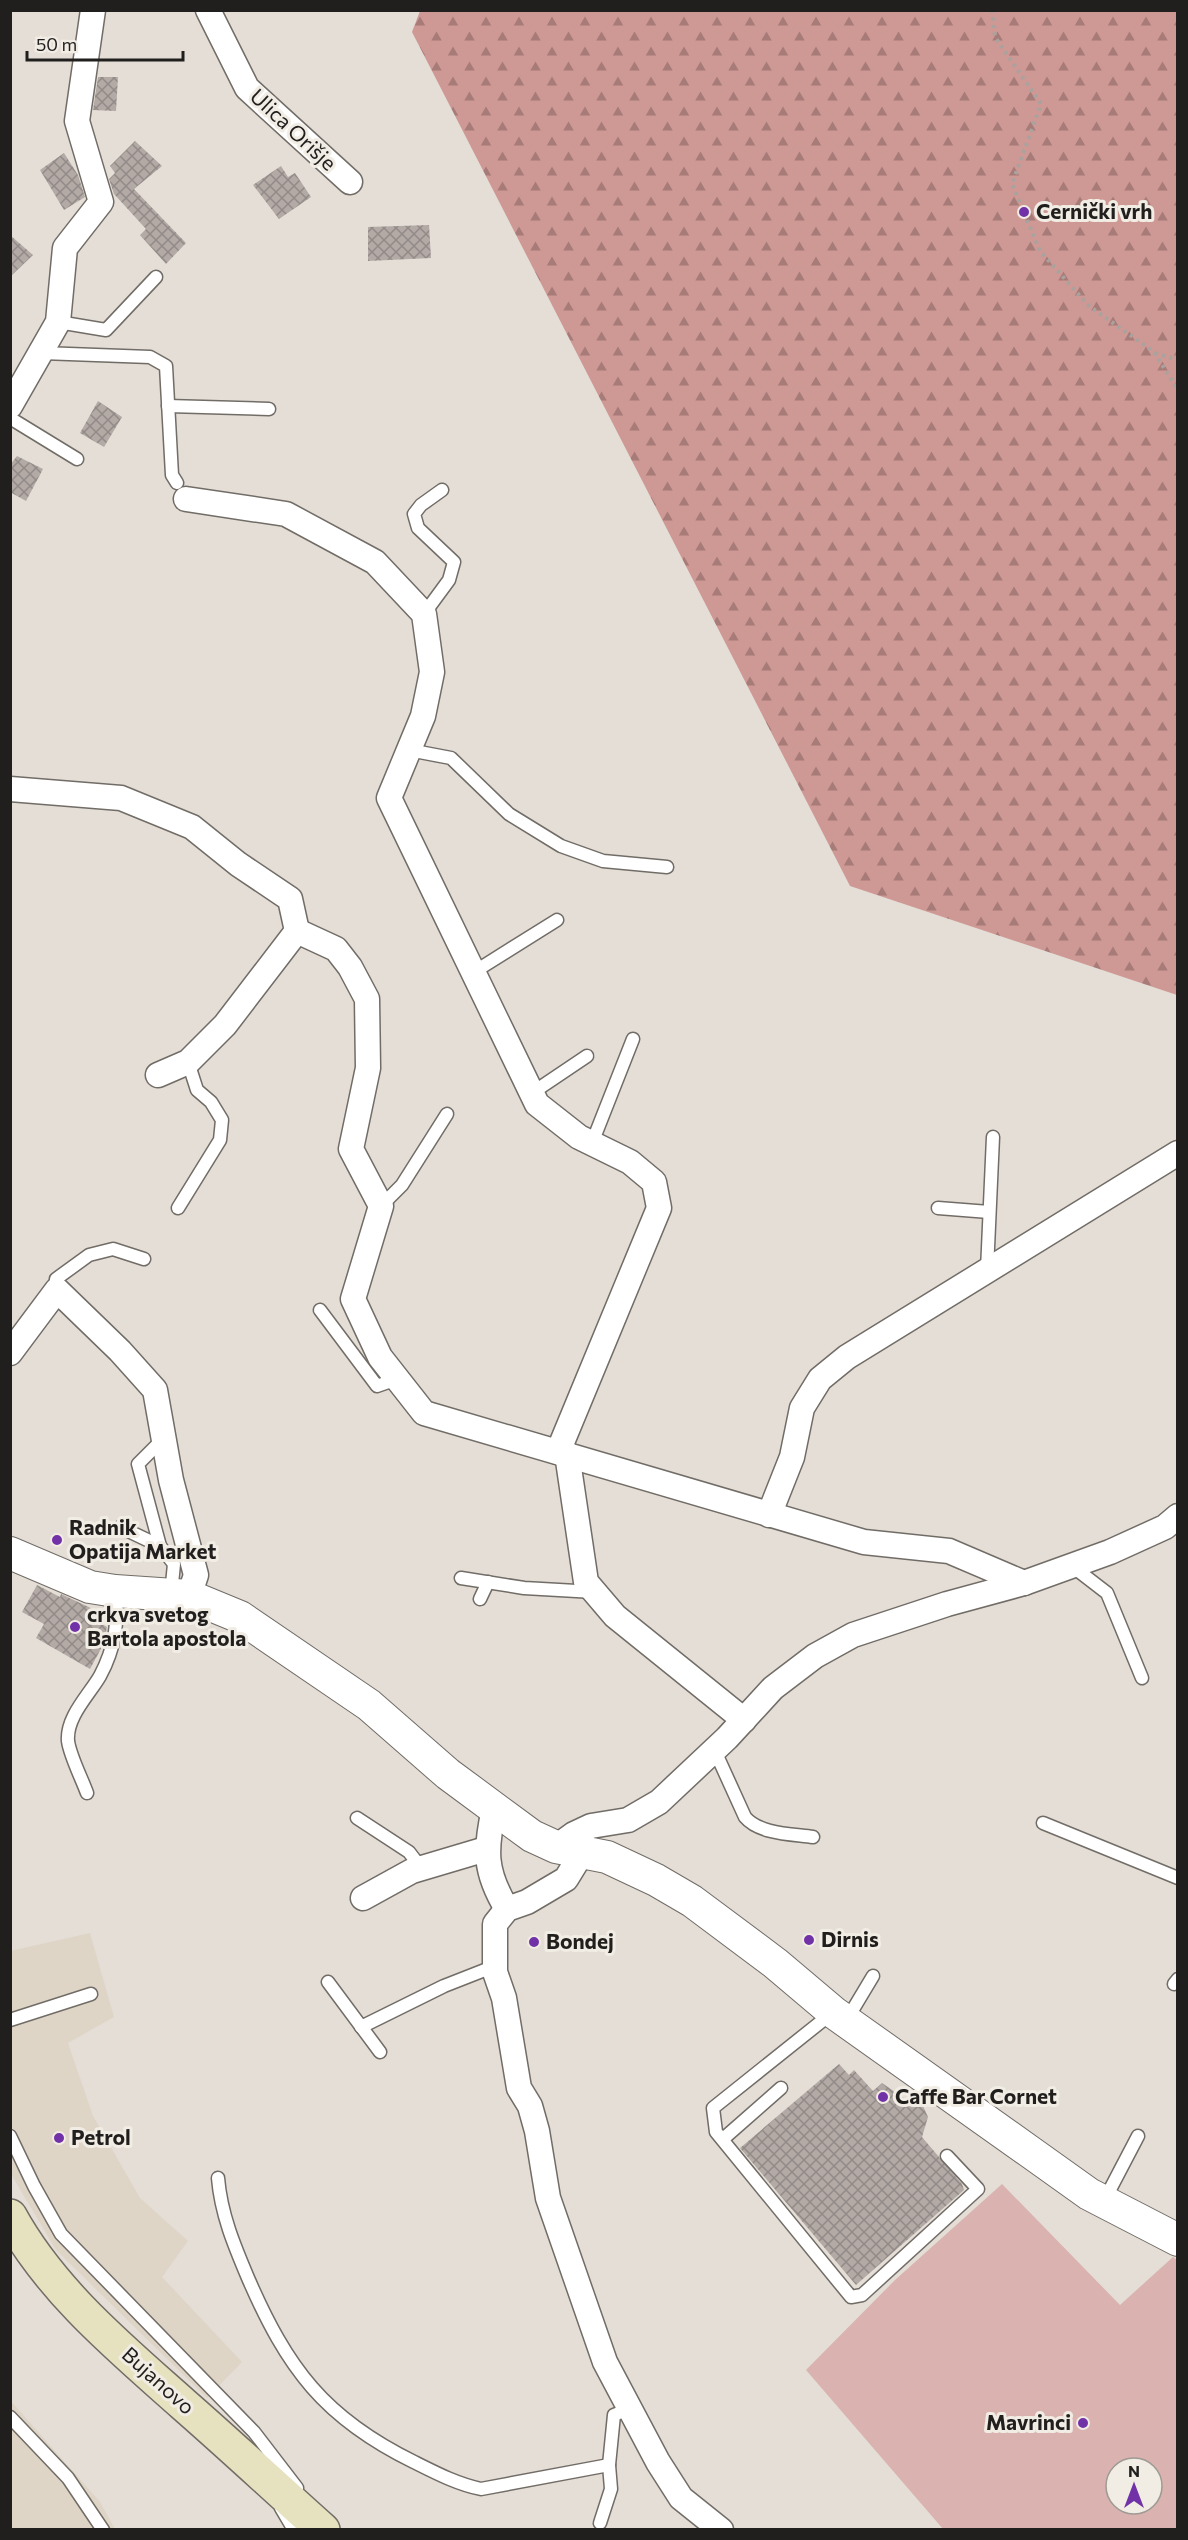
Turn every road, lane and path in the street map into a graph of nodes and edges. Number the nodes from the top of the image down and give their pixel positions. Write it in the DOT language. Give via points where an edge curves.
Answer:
graph roads {
  1 [pos="93,10"];
  2 [pos="208,10"];
  3 [pos="992,10"];
  4 [pos="350,182"];
  5 [pos="156,277"];
  6 [pos="58,322"];
  7 [pos="1154,352"];
  8 [pos="42,353"];
  9 [pos="1178,360"];
  10 [pos="1178,390"];
  11 [pos="10,406"];
  12 [pos="168,406"];
  13 [pos="269,409"];
  14 [pos="10,418"];
  15 [pos="77,459"];
  16 [pos="442,490"];
  17 [pos="182,491"];
  18 [pos="424,614"];
  19 [pos="409,750"];
  20 [pos="10,789"];
  21 [pos="667,867"];
  22 [pos="557,920"];
  23 [pos="297,931"];
  24 [pos="474,972"];
  25 [pos="633,1039"];
  26 [pos="587,1056"];
  27 [pos="188,1062"];
  28 [pos="158,1075"];
  29 [pos="532,1093"];
  30 [pos="447,1114"];
  31 [pos="993,1137"];
  32 [pos="592,1143"];
  33 [pos="1178,1154"];
  34 [pos="381,1206"];
  35 [pos="178,1208"];
  36 [pos="938,1208"];
  37 [pos="989,1212"];
  38 [pos="144,1259"];
  39 [pos="987,1271"];
  40 [pos="57,1290"];
  41 [pos="320,1310"];
  42 [pos="10,1353"];
  43 [pos="397,1379"];
  44 [pos="163,1439"];
  45 [pos="562,1453"];
  46 [pos="769,1515"];
  47 [pos="1178,1516"];
  48 [pos="120,1527"];
  49 [pos="160,1546"];
  50 [pos="10,1553"];
  51 [pos="1072,1566"];
  52 [pos="461,1578"];
  53 [pos="488,1582"];
  54 [pos="1024,1582"];
  55 [pos="115,1591"];
  56 [pos="594,1592"];
  57 [pos="180,1595"];
  58 [pos="480,1599"];
  59 [pos="1142,1678"];
  60 [pos="744,1720"];
  61 [pos="715,1751"];
  62 [pos="87,1793"];
  63 [pos="495,1809"];
  64 [pos="357,1818"];
  65 [pos="1043,1822"];
  66 [pos="813,1838"];
  67 [pos="486,1849"];
  68 [pos="569,1850"];
  69 [pos="422,1869"];
  70 [pos="1178,1878"];
  71 [pos="363,1898"];
  72 [pos="507,1909"];
  73 [pos="495,1966"];
  74 [pos="873,1976"];
  75 [pos="328,1982"];
  76 [pos="91,1994"];
  77 [pos="839,2016"];
  78 [pos="10,2020"];
  79 [pos="361,2027"];
  80 [pos="380,2052"];
  81 [pos="781,2088"];
  82 [pos="10,2136"];
  83 [pos="1138,2136"];
  84 [pos="723,2139"];
  85 [pos="947,2156"];
  86 [pos="218,2178"];
  87 [pos="1103,2201"];
  88 [pos="10,2216"];
  89 [pos="1178,2240"];
  90 [pos="631,2408"];
  91 [pos="10,2417"];
  92 [pos="609,2464"];
  93 [pos="261,2474"];
  94 [pos="600,2523"];
  95 [pos="103,2529"];
  96 [pos="294,2529"];
  97 [pos="323,2529"];
  98 [pos="328,2529"];
  99 [pos="721,2529"];
  1 -- 6 [label="street" via="77,121 101,202 65,248"];
  2 -- 4 [label="street, Ulica Orišje" via="247,88"];
  3 -- 7 [label="path" via="995,37 1041,104 1012,184 1040,251 1089,306"];
  5 -- 6 [label="lane" via="106,330"];
  6 -- 8 [label="street"];
  7 -- 9 [label="path"];
  7 -- 10 [label="path"];
  8 -- 11 [label="street"];
  8 -- 12 [label="lane" via="150,357 166,366"];
  12 -- 13 [label="lane"];
  12 -- 17 [label="lane" via="172,475"];
  14 -- 15 [label="lane"];
  16 -- 18 [label="lane" via="414,514 418,528 454,562 449,580"];
  17 -- 18 [label="street" via="286,514 375,562"];
  18 -- 19 [label="street" via="432,672 423,716"];
  19 -- 21 [label="lane" via="451,758 509,814 561,846 603,861"];
  19 -- 24 [label="street" via="389,798"];
  20 -- 23 [label="street" via="121,798 192,827 290,899"];
  22 -- 24 [label="lane"];
  23 -- 27 [label="street" via="225,1025"];
  23 -- 34 [label="street" via="336,949 367,999 368,1068 351,1149"];
  24 -- 29 [label="street"];
  25 -- 32 [label="lane"];
  26 -- 29 [label="lane"];
  27 -- 28 [label="street"];
  27 -- 35 [label="lane" via="197,1090 211,1102 222,1120 220,1140"];
  29 -- 32 [label="street" via="537,1104"];
  30 -- 34 [label="lane" via="402,1185"];
  31 -- 37 [label="lane"];
  32 -- 45 [label="street" via="630,1162 654,1182 659,1208"];
  33 -- 39 [label="street"];
  34 -- 43 [label="street" via="353,1299 380,1357"];
  36 -- 37 [label="lane"];
  37 -- 39 [label="lane"];
  38 -- 40 [label="lane" via="113,1249 89,1255 56,1279"];
  39 -- 46 [label="street" via="847,1357 820,1379 802,1408 792,1457"];
  40 -- 42 [label="street"];
  40 -- 44 [label="street" via="155,1390"];
  41 -- 43 [label="lane" via="377,1386"];
  43 -- 45 [label="street" via="424,1413"];
  44 -- 49 [label="lane" via="138,1464"];
  44 -- 57 [label="street" via="196,1575"];
  45 -- 46 [label="street"];
  45 -- 56 [label="street" via="586,1582"];
  46 -- 54 [label="street" via="864,1542 949,1551"];
  47 -- 51 [label="street" via="1143,1538"];
  48 -- 49 [label="lane"];
  49 -- 57 [label="lane" via="174,1564"];
  50 -- 55 [label="street" via="90,1587"];
  51 -- 54 [label="street"];
  51 -- 59 [label="lane" via="1107,1593"];
  52 -- 53 [label="lane"];
  53 -- 56 [label="lane"];
  53 -- 58 [label="lane"];
  54 -- 60 [label="street" via="853,1635 815,1656 773,1688"];
  55 -- 57 [label="street"];
  55 -- 62 [label="lane" via="118,1617 113,1647 100,1676 80,1705 68,1741"];
  56 -- 60 [label="street" via="615,1616"];
  57 -- 63 [label="street" via="240,1617 261,1630 369,1706"];
  60 -- 61 [label="street"];
  61 -- 66 [label="lane" via="750,1824"];
  61 -- 68 [label="street" via="659,1802 628,1820 591,1826 574,1834"];
  63 -- 67 [label="street"];
  63 -- 68 [label="street" via="532,1836"];
  64 -- 69 [label="lane" via="409,1852"];
  65 -- 70 [label="lane"];
  67 -- 69 [label="street"];
  67 -- 72 [label="street" via="498,1894"];
  68 -- 72 [label="street" via="566,1879"];
  68 -- 77 [label="street" via="607,1857 629,1866 692,1901"];
  69 -- 71 [label="street"];
  72 -- 73 [label="street" via="495,1924"];
  73 -- 79 [label="lane"];
  73 -- 90 [label="street" via="519,2088 530,2106 537,2131 548,2198 605,2362"];
  74 -- 77 [label="lane"];
  75 -- 79 [label="lane"];
  76 -- 78 [label="lane"];
  77 -- 84 [label="lane" via="713,2108 716,2132"];
  77 -- 87 [label="street"];
  79 -- 80 [label="lane"];
  81 -- 84 [label="lane"];
  82 -- 98 [label="lane" via="61,2234 254,2432"];
  83 -- 87 [label="lane"];
  84 -- 85 [label="lane" via="851,2297 862,2295 978,2189"];
  86 -- 92 [label="lane" via="232,2240 279,2344 331,2409 399,2454 451,2480 481,2489"];
  87 -- 89 [label="street"];
  88 -- 93 [label="main road, Bujanovo" via="42,2266 77,2305"];
  90 -- 92 [label="lane" via="614,2415"];
  90 -- 99 [label="street" via="681,2498"];
  91 -- 95 [label="lane" via="68,2478"];
  92 -- 94 [label="lane" via="611,2489"];
  93 -- 96 [label="lane"];
  93 -- 97 [label="main road, Bujanovo"];
}
